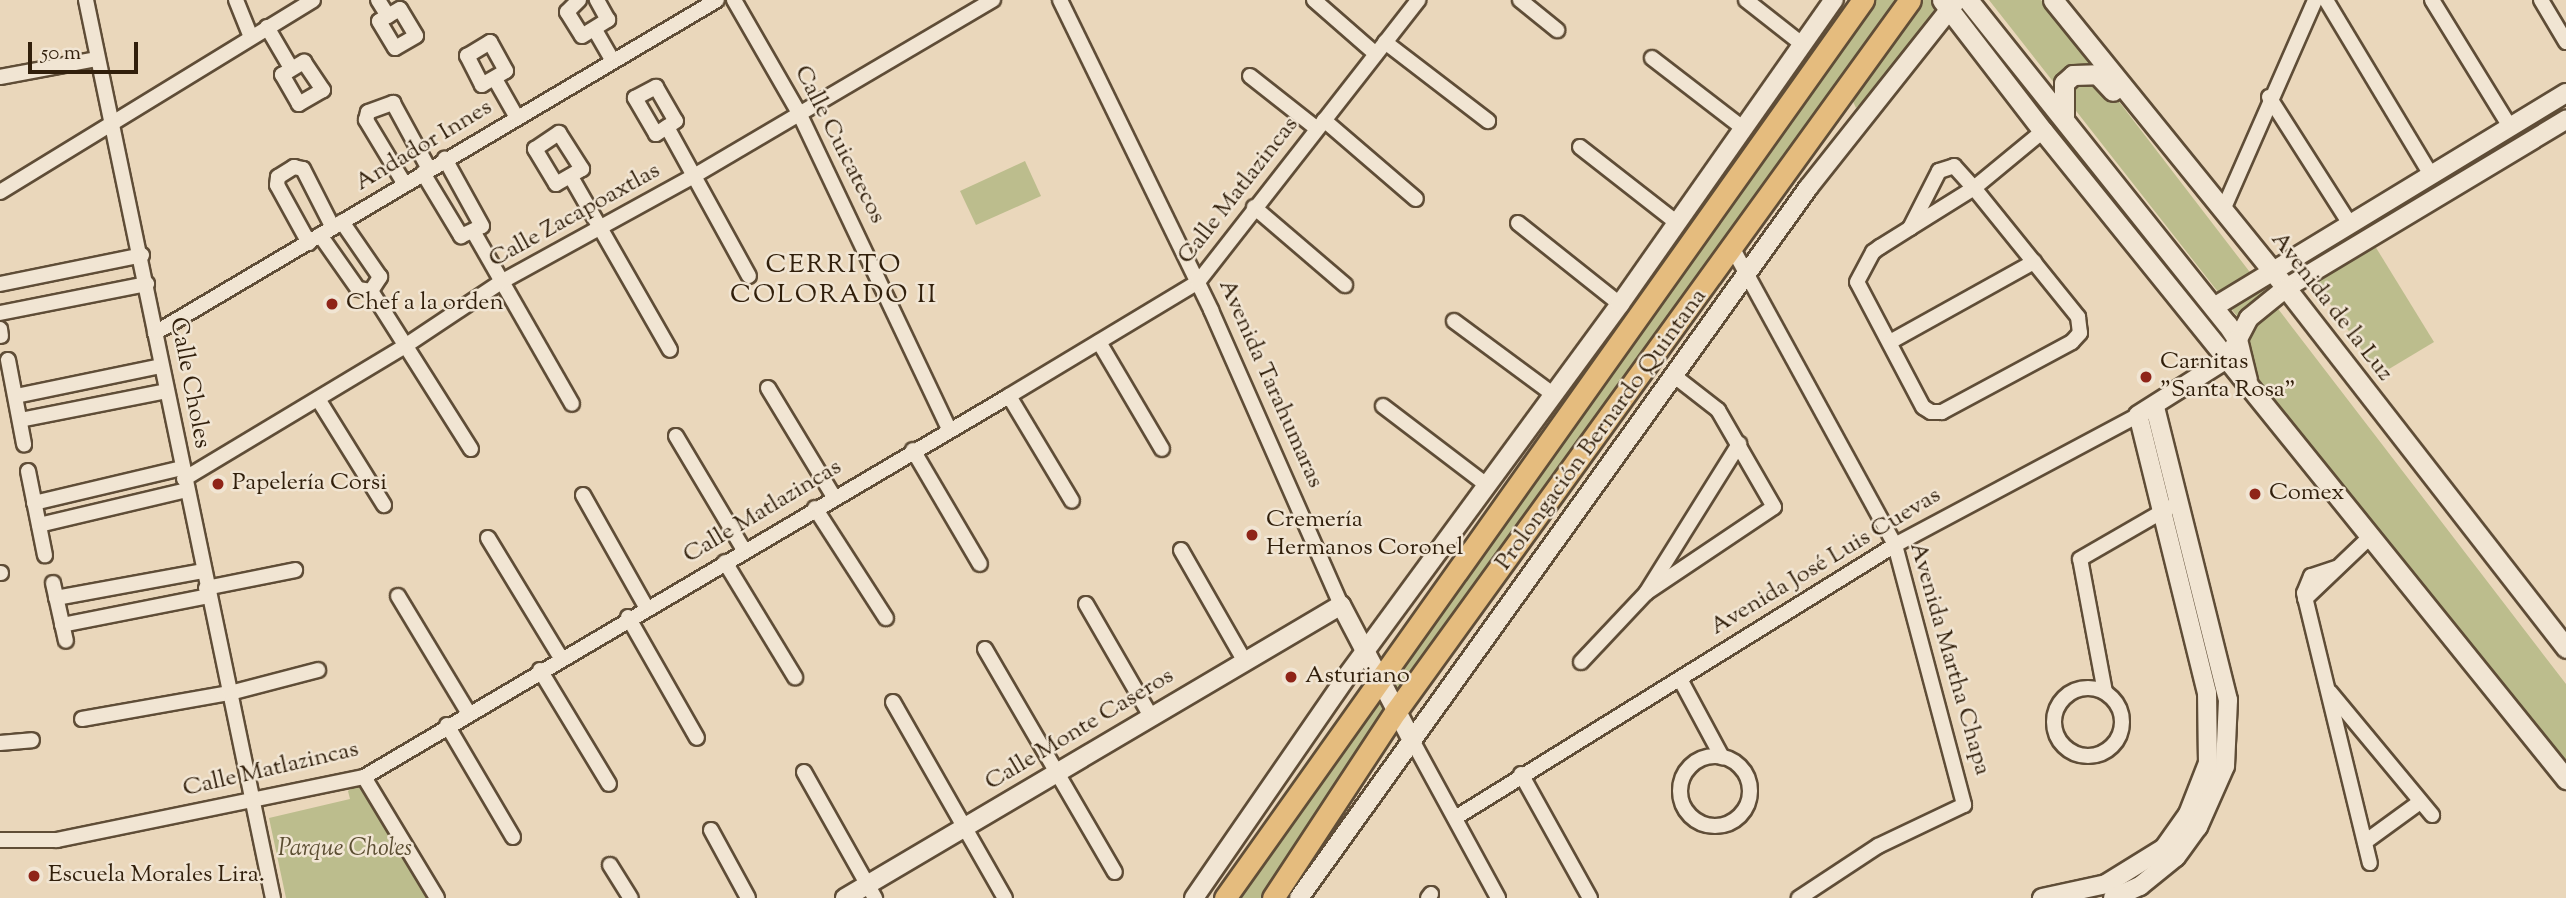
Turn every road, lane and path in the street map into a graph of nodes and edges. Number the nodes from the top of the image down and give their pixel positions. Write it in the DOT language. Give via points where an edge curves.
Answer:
graph roads {
  1 [pos="86,0"];
  2 [pos="236,0"];
  3 [pos="313,0"];
  4 [pos="378,0"];
  5 [pos="579,0"];
  6 [pos="597,0"];
  7 [pos="717,0"];
  8 [pos="734,0"];
  9 [pos="993,0"];
  10 [pos="1060,0"];
  11 [pos="1314,0"];
  12 [pos="1418,0"];
  13 [pos="1520,0"];
  14 [pos="1746,0"];
  15 [pos="1834,0"];
  16 [pos="1863,0"];
  17 [pos="1910,0"];
  18 [pos="1968,0"];
  19 [pos="2053,0"];
  20 [pos="2315,0"];
  21 [pos="2326,0"];
  22 [pos="2432,0"];
  23 [pos="2541,0"];
  24 [pos="1949,4"];
  25 [pos="388,16"];
  26 [pos="267,27"];
  27 [pos="596,30"];
  28 [pos="1557,30"];
  29 [pos="251,37"];
  30 [pos="2566,42"];
  31 [pos="1802,44"];
  32 [pos="1381,48"];
  33 [pos="1652,58"];
  34 [pos="97,59"];
  35 [pos="612,60"];
  36 [pos="291,68"];
  37 [pos="1250,76"];
  38 [pos="0,77"];
  39 [pos="495,79"];
  40 [pos="2566,93"];
  41 [pos="2269,97"];
  42 [pos="800,115"];
  43 [pos="516,116"];
  44 [pos="2064,116"];
  45 [pos="2566,120"];
  46 [pos="1488,121"];
  47 [pos="114,124"];
  48 [pos="1320,124"];
  49 [pos="667,127"];
  50 [pos="2510,127"];
  51 [pos="1743,128"];
  52 [pos="2043,131"];
  53 [pos="1580,147"];
  54 [pos="445,159"];
  55 [pos="426,171"];
  56 [pos="2431,175"];
  57 [pos="694,176"];
  58 [pos="571,177"];
  59 [pos="2198,179"];
  60 [pos="404,183"];
  61 [pos="1974,188"];
  62 [pos="0,192"];
  63 [pos="1416,199"];
  64 [pos="1254,206"];
  65 [pos="2223,210"];
  66 [pos="1676,222"];
  67 [pos="1518,223"];
  68 [pos="2350,224"];
  69 [pos="603,228"];
  70 [pos="1910,228"];
  71 [pos="473,231"];
  72 [pos="326,232"];
  73 [pos="1733,249"];
  74 [pos="142,255"];
  75 [pos="2034,262"];
  76 [pos="2272,271"];
  77 [pos="1747,272"];
  78 [pos="749,276"];
  79 [pos="500,282"];
  80 [pos="1198,282"];
  81 [pos="0,284"];
  82 [pos="147,284"];
  83 [pos="1345,285"];
  84 [pos="2286,288"];
  85 [pos="371,291"];
  86 [pos="1619,304"];
  87 [pos="2214,307"];
  88 [pos="0,313"];
  89 [pos="1454,321"];
  90 [pos="155,333"];
  91 [pos="2237,339"];
  92 [pos="1099,342"];
  93 [pos="1890,342"];
  94 [pos="405,346"];
  95 [pos="670,350"];
  96 [pos="2228,358"];
  97 [pos="8,360"];
  98 [pos="160,366"];
  99 [pos="1672,375"];
  100 [pos="2247,380"];
  101 [pos="768,388"];
  102 [pos="166,391"];
  103 [pos="1554,395"];
  104 [pos="16,396"];
  105 [pos="1009,396"];
  106 [pos="318,399"];
  107 [pos="572,404"];
  108 [pos="1383,406"];
  109 [pos="2146,411"];
  110 [pos="20,420"];
  111 [pos="949,429"];
  112 [pos="676,436"];
  113 [pos="24,444"];
  114 [pos="1739,444"];
  115 [pos="471,449"];
  116 [pos="1162,449"];
  117 [pos="912,450"];
  118 [pos="28,471"];
  119 [pos="184,479"];
  120 [pos="1488,486"];
  121 [pos="583,495"];
  122 [pos="834,496"];
  123 [pos="1072,500"];
  124 [pos="34,503"];
  125 [pos="384,505"];
  126 [pos="2170,507"];
  127 [pos="815,508"];
  128 [pos="39,525"];
  129 [pos="2371,536"];
  130 [pos="488,538"];
  131 [pos="1895,545"];
  132 [pos="744,550"];
  133 [pos="1181,550"];
  134 [pos="46,555"];
  135 [pos="725,562"];
  136 [pos="980,564"];
  137 [pos="202,570"];
  138 [pos="296,570"];
  139 [pos="53,583"];
  140 [pos="207,592"];
  141 [pos="1646,593"];
  142 [pos="398,596"];
  143 [pos="57,598"];
  144 [pos="1086,604"];
  145 [pos="1341,604"];
  146 [pos="646,607"];
  147 [pos="628,617"];
  148 [pos="886,618"];
  149 [pos="62,625"];
  150 [pos="66,641"];
  151 [pos="2566,648"];
  152 [pos="985,649"];
  153 [pos="1366,650"];
  154 [pos="561,658"];
  155 [pos="1244,660"];
  156 [pos="1581,663"];
  157 [pos="318,670"];
  158 [pos="540,670"];
  159 [pos="795,677"];
  160 [pos="1379,679"];
  161 [pos="1680,679"];
  162 [pos="2327,689"];
  163 [pos="2105,692"];
  164 [pos="230,693"];
  165 [pos="893,702"];
  166 [pos="1396,711"];
  167 [pos="468,712"];
  168 [pos="1150,715"];
  169 [pos="82,719"];
  170 [pos="446,725"];
  171 [pos="697,738"];
  172 [pos="32,740"];
  173 [pos="1412,740"];
  174 [pos="0,743"];
  175 [pos="1722,757"];
  176 [pos="804,772"];
  177 [pos="1521,774"];
  178 [pos="364,776"];
  179 [pos="1055,776"];
  180 [pos="2566,779"];
  181 [pos="609,784"];
  182 [pos="252,800"];
  183 [pos="2420,802"];
  184 [pos="2432,815"];
  185 [pos="1455,818"];
  186 [pos="964,828"];
  187 [pos="711,830"];
  188 [pos="513,837"];
  189 [pos="0,840"];
  190 [pos="2365,842"];
  191 [pos="2170,852"];
  192 [pos="2370,863"];
  193 [pos="610,865"];
  194 [pos="1115,872"];
  195 [pos="1209,877"];
  196 [pos="871,892"];
  197 [pos="272,896"];
  198 [pos="257,898"];
  199 [pos="437,898"];
  200 [pos="631,898"];
  201 [pos="748,898"];
  202 [pos="845,898"];
  203 [pos="1005,898"];
  204 [pos="1194,898"];
  205 [pos="1223,898"];
  206 [pos="1273,898"];
  207 [pos="1299,898"];
  208 [pos="1498,898"];
  209 [pos="1590,898"];
  210 [pos="1799,898"];
  211 [pos="2042,898"];
  212 [pos="2113,898"];
  1 -- 34 [label="street, Calle Choles"];
  2 -- 29 [label="street"];
  3 -- 26 [label="street"];
  4 -- 25 [label="street"];
  5 -- 27 [label="street" via="567,12 582,36"];
  6 -- 27 [label="street" via="608,20"];
  7 -- 35 [label="street, Andador Innes"];
  8 -- 42 [label="street, Calle Cuicatecos"];
  9 -- 42 [label="street, Calle Zacapoaxtlas"];
  10 -- 80 [label="street, Avenida Tarahumaras"];
  11 -- 32 [label="street"];
  12 -- 32 [label="street, Calle Matlazincas"];
  13 -- 28 [label="street"];
  14 -- 31 [label="street"];
  15 -- 31 [label="street"];
  16 -- 160 [label="main road, Prolongación Bernardo Quintana"];
  17 -- 73 [label="main road, Prolongación Bernardo Quintana"];
  18 -- 44 [label="main road"];
  19 -- 59 [label="main road, Avenida de la Luz"];
  20 -- 41 [label="street"];
  21 -- 56 [label="street"];
  22 -- 50 [label="street"];
  23 -- 30 [label="street"];
  24 -- 52 [label="main road"];
  24 -- 77 [label="street, Prolongación Bernardo Quintana"];
  26 -- 29 [label="street"];
  26 -- 36 [label="street"];
  27 -- 35 [label="street"];
  29 -- 47 [label="street"];
  31 -- 51 [label="street"];
  32 -- 46 [label="street"];
  32 -- 48 [label="street, Calle Matlazincas"];
  33 -- 51 [label="street"];
  34 -- 38 [label="street"];
  34 -- 47 [label="street, Calle Choles"];
  35 -- 43 [label="street, Andador Innes"];
  37 -- 48 [label="street"];
  39 -- 43 [label="street"];
  40 -- 50 [label="street"];
  41 -- 65 [label="street"];
  41 -- 68 [label="street"];
  42 -- 57 [label="street, Calle Zacapoaxtlas"];
  42 -- 111 [label="street, Calle Cuicatecos"];
  43 -- 54 [label="street, Andador Innes"];
  44 -- 59 [label="main road" via="2062,91 2068,78 2080,72 2097,74 2169,160"];
  44 -- 87 [label="main road"];
  45 -- 84 [label="street"];
  47 -- 62 [label="street"];
  47 -- 74 [label="street, Calle Choles"];
  48 -- 63 [label="street"];
  48 -- 64 [label="street, Calle Matlazincas"];
  49 -- 57 [label="street"];
  50 -- 56 [label="street"];
  51 -- 66 [label="street"];
  52 -- 61 [label="street"];
  52 -- 96 [label="main road"];
  53 -- 66 [label="street"];
  54 -- 55 [label="street, Andador Innes"];
  54 -- 71 [label="street" via="483,220"];
  55 -- 60 [label="street, Andador Innes"];
  55 -- 60 [label="street" via="393,103 368,112 366,120"];
  55 -- 71 [label="street" via="459,234"];
  56 -- 68 [label="street"];
  57 -- 69 [label="street, Calle Zacapoaxtlas"];
  57 -- 78 [label="street"];
  58 -- 69 [label="street"];
  59 -- 65 [label="main road, Avenida de la Luz"];
  60 -- 72 [label="street, Andador Innes"];
  61 -- 70 [label="street"];
  61 -- 70 [label="street" via="1954,166 1947,165 1939,171"];
  61 -- 75 [label="street"];
  64 -- 80 [label="street, Calle Matlazincas"];
  64 -- 83 [label="street"];
  65 -- 76 [label="main road, Avenida de la Luz"];
  66 -- 86 [label="street"];
  67 -- 86 [label="street"];
  68 -- 76 [label="street"];
  69 -- 79 [label="street, Calle Zacapoaxtlas"];
  69 -- 95 [label="street"];
  70 -- 93 [label="street" via="1873,252 1857,282"];
  71 -- 79 [label="street"];
  72 -- 85 [label="street" via="358,289"];
  72 -- 85 [label="street" via="380,277"];
  72 -- 90 [label="street, Andador Innes"];
  73 -- 77 [label="street, Avenida Martha Chapa"];
  73 -- 166 [label="main road, Prolongación Bernardo Quintana"];
  74 -- 81 [label="street"];
  74 -- 82 [label="street, Calle Choles"];
  75 -- 93 [label="street"];
  75 -- 93 [label="street" via="2078,317 2080,333 2072,342 1937,413 1923,407"];
  76 -- 84 [label="main road, Avenida de la Luz"];
  76 -- 87 [label="street"];
  77 -- 99 [label="street, Prolongación Bernardo Quintana"];
  77 -- 131 [label="street, Avenida Martha Chapa"];
  79 -- 94 [label="street, Calle Zacapoaxtlas"];
  79 -- 107 [label="street"];
  80 -- 92 [label="street, Calle Matlazincas"];
  80 -- 145 [label="street, Avenida Tarahumaras"];
  82 -- 88 [label="street"];
  82 -- 90 [label="street, Calle Choles"];
  84 -- 91 [label="street" via="2249,318"];
  84 -- 151 [label="main road, Avenida de la Luz"];
  85 -- 94 [label="street"];
  86 -- 103 [label="street"];
  87 -- 91 [label="main road"];
  89 -- 103 [label="street"];
  90 -- 98 [label="street, Calle Choles"];
  91 -- 96 [label="street"];
  91 -- 100 [label="main road"];
  92 -- 105 [label="street, Calle Matlazincas"];
  92 -- 116 [label="street"];
  94 -- 106 [label="street, Calle Zacapoaxtlas"];
  94 -- 115 [label="street"];
  96 -- 100 [label="main road"];
  96 -- 109 [label="street, Avenida José Luis Cuevas"];
  97 -- 104 [label="street"];
  98 -- 102 [label="street, Calle Choles"];
  98 -- 104 [label="street"];
  99 -- 114 [label="street" via="1718,410"];
  99 -- 173 [label="street, Prolongación Bernardo Quintana"];
  100 -- 129 [label="main road"];
  101 -- 122 [label="street"];
  102 -- 110 [label="street"];
  102 -- 119 [label="street, Calle Choles"];
  103 -- 120 [label="street"];
  104 -- 110 [label="street"];
  105 -- 111 [label="street, Calle Matlazincas"];
  105 -- 123 [label="street"];
  106 -- 119 [label="street, Calle Zacapoaxtlas"];
  106 -- 125 [label="street"];
  108 -- 120 [label="street"];
  109 -- 126 [label="street"];
  109 -- 131 [label="street, Avenida José Luis Cuevas"];
  110 -- 113 [label="street"];
  111 -- 117 [label="street, Calle Matlazincas"];
  112 -- 132 [label="street"];
  114 -- 141 [label="street"];
  114 -- 141 [label="street" via="1773,502 1772,511"];
  117 -- 122 [label="street, Calle Matlazincas"];
  117 -- 136 [label="street"];
  118 -- 124 [label="street"];
  119 -- 124 [label="street"];
  119 -- 128 [label="street"];
  119 -- 137 [label="street, Calle Choles"];
  120 -- 153 [label="street"];
  121 -- 146 [label="street"];
  122 -- 127 [label="street, Calle Matlazincas"];
  124 -- 128 [label="street"];
  126 -- 163 [label="street" via="2080,559"];
  126 -- 191 [label="street" via="2207,693 2211,783"];
  127 -- 132 [label="street, Calle Matlazincas"];
  127 -- 148 [label="street"];
  128 -- 134 [label="street"];
  129 -- 162 [label="street" via="2305,599"];
  129 -- 180 [label="main road"];
  130 -- 154 [label="street"];
  131 -- 161 [label="street, Avenida José Luis Cuevas"];
  131 -- 210 [label="street, Avenida Martha Chapa" via="1964,805 1878,846"];
  132 -- 135 [label="street, Calle Matlazincas"];
  133 -- 155 [label="street"];
  135 -- 146 [label="street, Calle Matlazincas"];
  135 -- 159 [label="street"];
  137 -- 140 [label="street, Calle Choles"];
  137 -- 143 [label="street"];
  138 -- 140 [label="street"];
  139 -- 143 [label="street"];
  140 -- 149 [label="street"];
  140 -- 164 [label="street, Calle Choles"];
  141 -- 156 [label="street"];
  142 -- 167 [label="street"];
  143 -- 149 [label="street"];
  144 -- 168 [label="street"];
  145 -- 153 [label="street, Avenida Tarahumaras"];
  145 -- 155 [label="street, Calle Monte Caseros"];
  146 -- 147 [label="street, Calle Matlazincas"];
  147 -- 154 [label="street, Calle Matlazincas"];
  147 -- 171 [label="street"];
  149 -- 150 [label="street"];
  152 -- 179 [label="street"];
  153 -- 160 [label="street, Avenida Tarahumaras"];
  153 -- 195 [label="street"];
  154 -- 158 [label="street, Calle Matlazincas"];
  155 -- 168 [label="street, Calle Monte Caseros"];
  157 -- 164 [label="street"];
  158 -- 167 [label="street, Calle Matlazincas"];
  158 -- 181 [label="street"];
  160 -- 166 [label="street, Avenida Tarahumaras"];
  160 -- 205 [label="main road, Prolongación Bernardo Quintana"];
  161 -- 175 [label="street"];
  161 -- 177 [label="street, Avenida José Luis Cuevas"];
  162 -- 183 [label="street"];
  162 -- 190 [label="street"];
  163 -- 163 [label="street" via="2084,688 2058,705 2056,736 2070,752 2098,755 2116,743 2121,715"];
  164 -- 169 [label="street"];
  164 -- 182 [label="street, Calle Choles"];
  165 -- 186 [label="street"];
  166 -- 173 [label="street, Avenida Tarahumaras"];
  166 -- 206 [label="main road, Prolongación Bernardo Quintana"];
  167 -- 170 [label="street, Calle Matlazincas"];
  168 -- 179 [label="street, Calle Monte Caseros"];
  170 -- 178 [label="street, Calle Matlazincas"];
  170 -- 188 [label="street"];
  172 -- 174 [label="street"];
  173 -- 185 [label="street, Avenida Tarahumaras"];
  173 -- 207 [label="street, Prolongación Bernardo Quintana"];
  175 -- 175 [label="street" via="1699,759 1683,775 1680,786 1692,817 1713,825 1735,819 1748,801 1747,778 1741,768"];
  176 -- 196 [label="street"];
  177 -- 185 [label="street, Avenida José Luis Cuevas"];
  177 -- 209 [label="street"];
  178 -- 182 [label="street, Calle Matlazincas"];
  178 -- 199 [label="street"];
  179 -- 186 [label="street, Calle Monte Caseros"];
  179 -- 194 [label="street"];
  182 -- 189 [label="street, Calle Matlazincas" via="57,840"];
  182 -- 197 [label="street, Calle Choles"];
  183 -- 184 [label="street"];
  183 -- 190 [label="street"];
  185 -- 208 [label="street, Avenida Tarahumaras"];
  186 -- 196 [label="street, Calle Monte Caseros"];
  186 -- 203 [label="street"];
  187 -- 201 [label="street"];
  190 -- 192 [label="street"];
  191 -- 211 [label="street" via="2106,884"];
  191 -- 212 [label="street" via="2140,886"];
  193 -- 200 [label="street"];
  195 -- 204 [label="street"];
  195 -- 205 [label="street"];
  196 -- 202 [label="street, Calle Monte Caseros"];
  197 -- 198 [label="street"];
}
